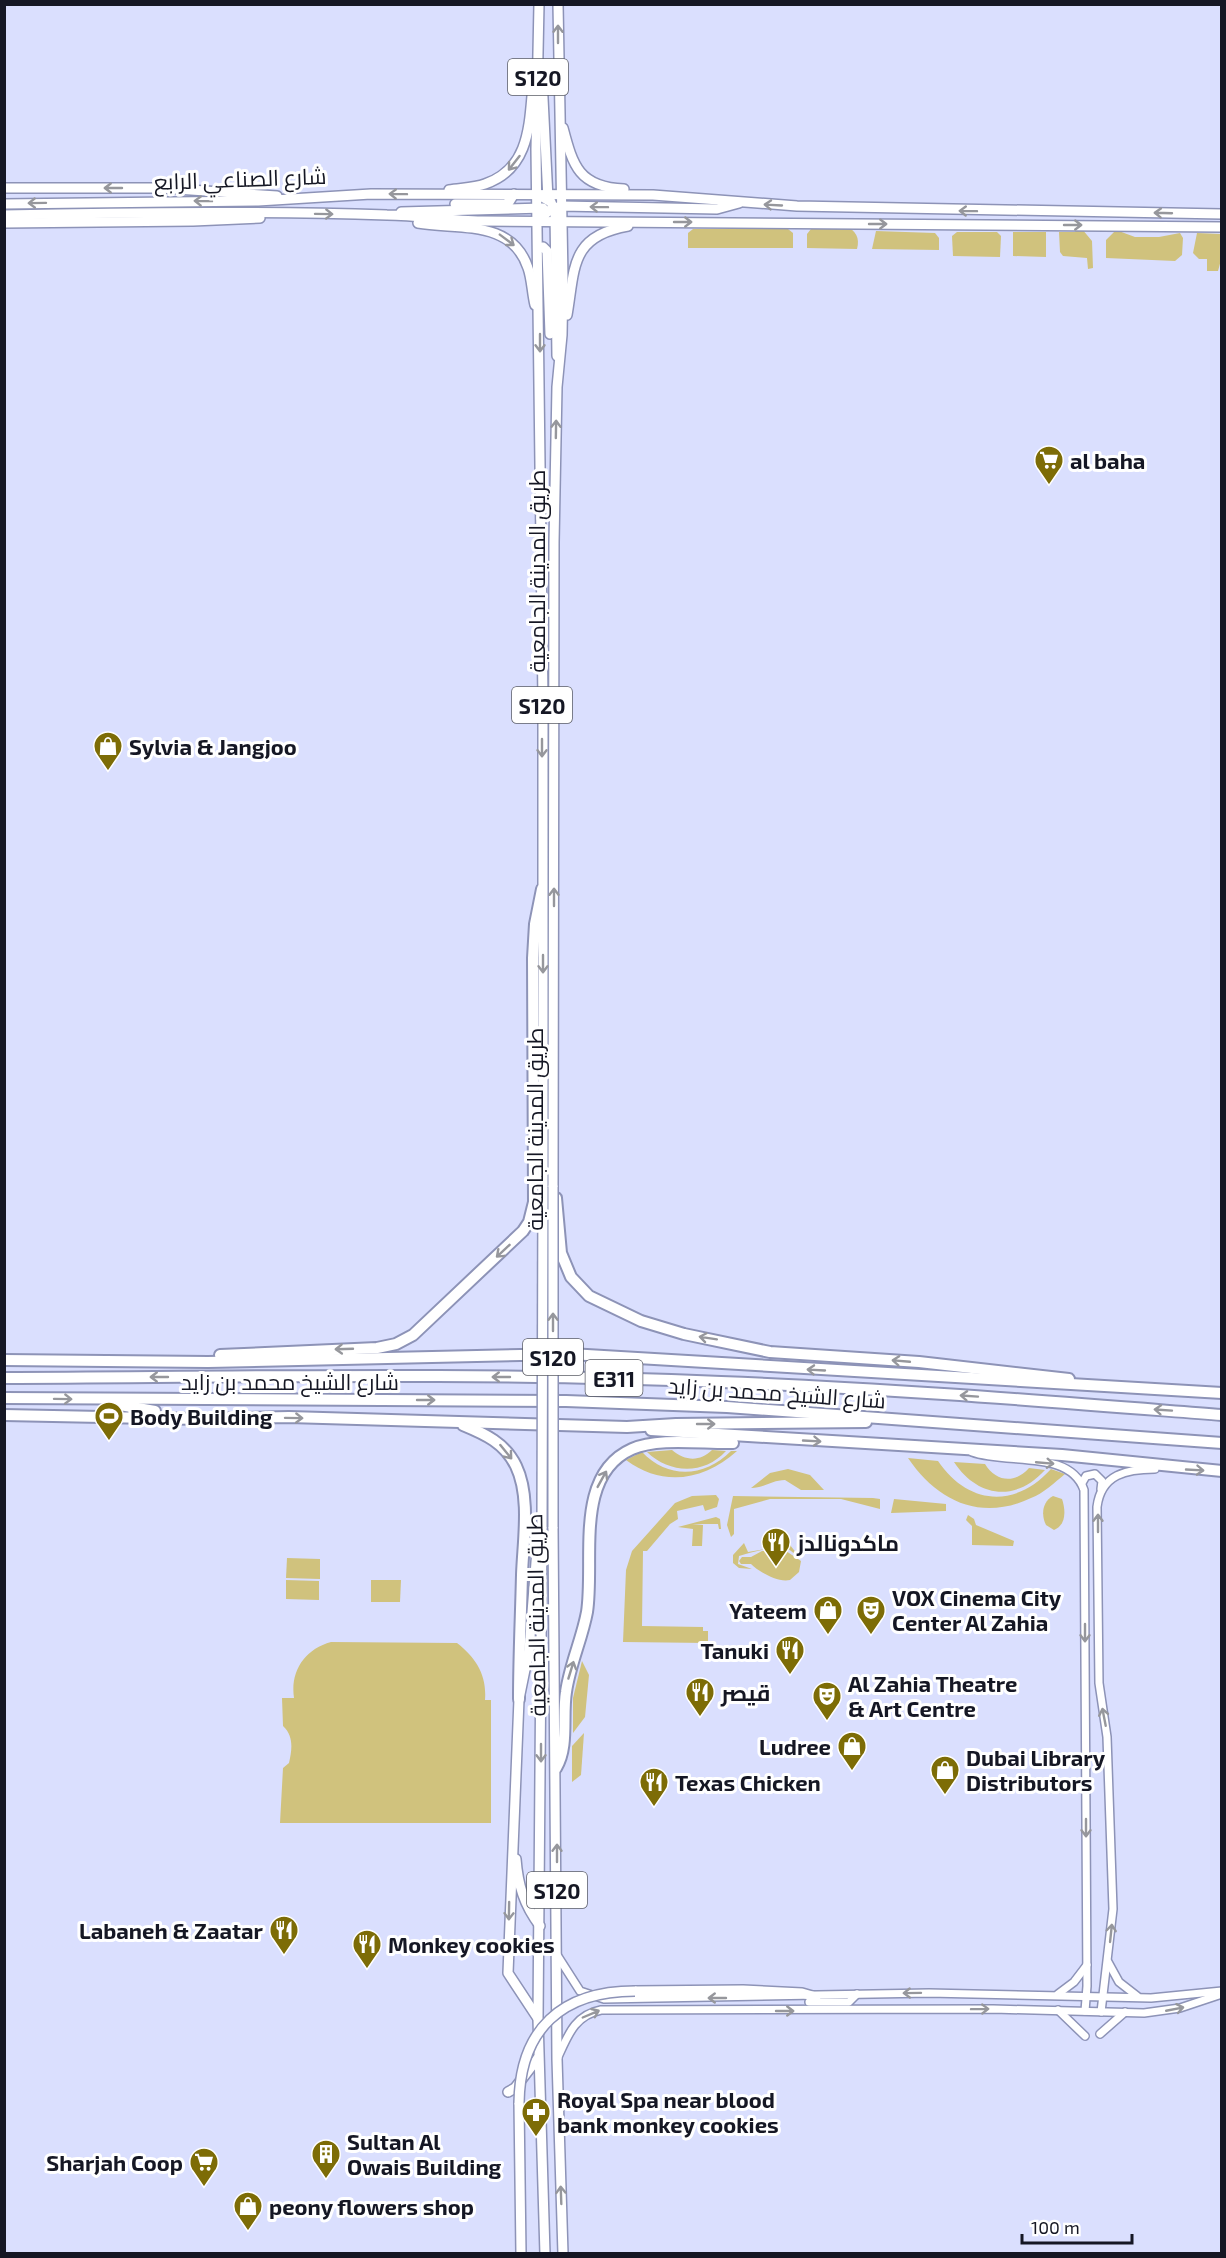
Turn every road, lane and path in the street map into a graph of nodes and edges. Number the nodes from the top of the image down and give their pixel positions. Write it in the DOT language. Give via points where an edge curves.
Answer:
graph roads {
  1 [pos="539,4"];
  2 [pos="558,4"];
  3 [pos="539,67"];
  4 [pos="558,116"];
  5 [pos="4,188"];
  6 [pos="434,194"];
  7 [pos="514,194"];
  8 [pos="537,194"];
  9 [pos="561,194"];
  10 [pos="653,195"];
  11 [pos="297,198"];
  12 [pos="740,202"];
  13 [pos="4,204"];
  14 [pos="554,208"];
  15 [pos="537,210"];
  16 [pos="406,212"];
  17 [pos="1036,212"];
  18 [pos="290,213"];
  19 [pos="390,214"];
  20 [pos="1221,214"];
  21 [pos="4,215"];
  22 [pos="538,221"];
  23 [pos="645,222"];
  24 [pos="4,223"];
  25 [pos="985,224"];
  26 [pos="1221,227"];
  27 [pos="538,248"];
  28 [pos="540,316"];
  29 [pos="562,335"];
  30 [pos="555,345"];
  31 [pos="559,361"];
  32 [pos="542,889"];
  33 [pos="548,1187"];
  34 [pos="4,1360"];
  35 [pos="159,1361"];
  36 [pos="4,1378"];
  37 [pos="1084,1383"];
  38 [pos="1221,1393"];
  39 [pos="4,1398"];
  40 [pos="103,1400"];
  41 [pos="4,1414"];
  42 [pos="1221,1415"];
  43 [pos="236,1418"];
  44 [pos="905,1420"];
  45 [pos="457,1422"];
  46 [pos="627,1427"];
  47 [pos="754,1438"];
  48 [pos="1221,1443"];
  49 [pos="967,1450"];
  50 [pos="1174,1468"];
  51 [pos="1221,1471"];
  52 [pos="1082,1483"];
  53 [pos="1101,1489"];
  54 [pos="542,1527"];
  55 [pos="519,1699"];
  56 [pos="556,1768"];
  57 [pos="514,1832"];
  58 [pos="540,1926"];
  59 [pos="557,1955"];
  60 [pos="1107,1961"];
  61 [pos="1087,1965"];
  62 [pos="1221,1992"];
  63 [pos="857,1994"];
  64 [pos="1058,1994"];
  65 [pos="1086,1995"];
  66 [pos="1102,1996"];
  67 [pos="816,1997"];
  68 [pos="1140,1998"];
  69 [pos="646,2009"];
  70 [pos="739,2010"];
  71 [pos="1058,2010"];
  72 [pos="1085,2011"];
  73 [pos="1101,2012"];
  74 [pos="1125,2013"];
  75 [pos="657,2016"];
  76 [pos="538,2019"];
  77 [pos="1100,2034"];
  78 [pos="1085,2036"];
  79 [pos="538,2058"];
  80 [pos="557,2059"];
  81 [pos="508,2092"];
  82 [pos="521,2253"];
  83 [pos="545,2253"];
  84 [pos="563,2253"];
  1 -- 3 [label="main road, طريق المدينة الجامعية / S120"];
  4 -- 2 [label="main road, طريق المدينة الجامعية / S120, one-way"];
  3 -- 6 [label="main road, one-way" via="533,81 528,137 516,162 490,182"];
  3 -- 8 [label="main road, طريق المدينة الجامعية / S120"];
  3 -- 14 [label="main road"];
  4 -- 9 [label="main road, طريق المدينة الجامعية / S120"];
  4 -- 10 [label="main road" via="569,155 588,180 608,188"];
  11 -- 5 [label="main road, one-way" via="162,188"];
  6 -- 7 [label="main road, شارع الصناعي الرابع"];
  6 -- 11 [label="main road, شارع الصناعي الرابع, one-way"];
  7 -- 8 [label="main road, شارع الصناعي الرابع"];
  7 -- 16 [label="main road" via="505,204 430,204"];
  8 -- 14 [label="main road"];
  8 -- 15 [label="main road, طريق المدينة الجامعية / S120"];
  9 -- 10 [label="main road"];
  9 -- 14 [label="main road"];
  9 -- 14 [label="main road, طريق المدينة الجامعية / S120"];
  10 -- 12 [label="main road"];
  11 -- 13 [label="main road, شارع الصناعي الرابع, one-way"];
  12 -- 14 [label="main road, one-way" via="717,209"];
  17 -- 12 [label="main road, one-way"];
  14 -- 15 [label="main road"];
  14 -- 22 [label="main road, شارع الصناعي الرابع"];
  14 -- 23 [label="main road"];
  14 -- 29 [label="main road, طريق المدينة الجامعية / S120"];
  14 -- 30 [label="main road"];
  15 -- 16 [label="main road"];
  15 -- 22 [label="main road, طريق المدينة الجامعية / S120"];
  16 -- 19 [label="main road"];
  20 -- 17 [label="main road, one-way"];
  17 -- 25 [label="main road" via="1025,217 991,218"];
  18 -- 19 [label="main road, شارع الصناعي الرابع, one-way"];
  18 -- 21 [label="main road, شارع الصناعي الرابع"];
  18 -- 24 [label="main road" via="208,221"];
  19 -- 22 [label="main road, شارع الصناعي الرابع" via="461,221"];
  19 -- 28 [label="main road, one-way" via="430,225 488,230 509,240 529,268"];
  22 -- 27 [label="main road, طريق المدينة الجامعية / S120"];
  23 -- 25 [label="main road, one-way"];
  23 -- 29 [label="main road" via="609,230 585,246 572,270"];
  25 -- 26 [label="main road, one-way"];
  27 -- 28 [label="main road, طريق المدينة الجامعية / S120"];
  27 -- 30 [label="main road" via="547,251 549,327"];
  28 -- 32 [label="main road, طريق المدينة الجامعية / S120, one-way"];
  29 -- 31 [label="main road, طريق المدينة الجامعية / S120"];
  30 -- 31 [label="main road"];
  33 -- 31 [label="main road, طريق المدينة الجامعية / S120, one-way"];
  32 -- 33 [label="main road, طريق المدينة الجامعية / S120, one-way"];
  32 -- 35 [label="highway, one-way" via="533,958 534,1202 523,1231 420,1329 396,1344"];
  37 -- 33 [label="highway, one-way" via="1061,1377 919,1362 770,1352 641,1321 589,1296 571,1277 561,1253"];
  33 -- 54 [label="main road, طريق المدينة الجامعية / S120, bridge"];
  56 -- 33 [label="main road, طريق المدينة الجامعية / S120, one-way, bridge"];
  34 -- 35 [label="highway"];
  37 -- 35 [label="highway, one-way" via="1048,1384 570,1354"];
  42 -- 36 [label="highway, شارع الشيخ محمد بن زايد / E311, one-way" via="699,1381 411,1376"];
  37 -- 38 [label="highway"];
  39 -- 40 [label="highway, شارع الشيخ محمد بن زايد / E311, one-way"];
  40 -- 43 [label="highway" via="144,1410"];
  40 -- 44 [label="highway, شارع الشيخ محمد بن زايد / E311, one-way" via="566,1401 823,1412"];
  41 -- 43 [label="highway"];
  43 -- 45 [label="highway, one-way"];
  46 -- 44 [label="highway, one-way"];
  44 -- 48 [label="highway, شارع الشيخ محمد بن زايد / E311"];
  45 -- 46 [label="highway"];
  45 -- 55 [label="highway, one-way" via="485,1434 502,1447 516,1466 520,1480 524,1530"];
  46 -- 47 [label="highway"];
  47 -- 49 [label="highway, one-way"];
  56 -- 47 [label="highway, one-way" via="562,1750 566,1692 589,1598 592,1503 604,1475 623,1454 643,1445 732,1443"];
  49 -- 50 [label="highway" via="1085,1457"];
  49 -- 52 [label="street, one-way" via="991,1458 1063,1466"];
  50 -- 51 [label="highway, one-way"];
  50 -- 53 [label="street" via="1125,1471"];
  52 -- 53 [label="street" via="1086,1476 1095,1474 1102,1481"];
  52 -- 61 [label="street, one-way"];
  60 -- 53 [label="street, one-way" via="1113,1909 1107,1737 1099,1683 1097,1507"];
  54 -- 55 [label="main road" via="535,1553 529,1650"];
  54 -- 58 [label="main road, طريق المدينة الجامعية / S120, one-way"];
  55 -- 57 [label="main road"];
  59 -- 56 [label="main road, طريق المدينة الجامعية / S120, one-way"];
  57 -- 58 [label="main road" via="520,1891"];
  57 -- 76 [label="main road, one-way" via="508,1972"];
  58 -- 76 [label="main road, طريق المدينة الجامعية / S120"];
  67 -- 59 [label="street, one-way" via="598,1998 576,1986"];
  59 -- 80 [label="main road, طريق المدينة الجامعية / S120"];
  60 -- 66 [label="street"];
  60 -- 68 [label="street" via="1119,1982"];
  61 -- 64 [label="street"];
  61 -- 65 [label="street"];
  62 -- 68 [label="street"];
  74 -- 62 [label="street, one-way" via="1168,2011"];
  64 -- 63 [label="street, one-way"];
  63 -- 67 [label="street"];
  63 -- 70 [label="street" via="847,2002 747,2002"];
  64 -- 65 [label="street"];
  65 -- 66 [label="street"];
  65 -- 72 [label="street"];
  66 -- 68 [label="street"];
  66 -- 73 [label="street"];
  67 -- 82 [label="main road, bridge" via="743,1990 606,1992 579,2000 545,2024 524,2060 519,2103"];
  69 -- 70 [label="street"];
  69 -- 75 [label="street"];
  80 -- 69 [label="street, one-way" via="572,2028 589,2013"];
  70 -- 71 [label="street, one-way"];
  71 -- 72 [label="street"];
  71 -- 78 [label="street"];
  72 -- 73 [label="street"];
  73 -- 74 [label="street"];
  74 -- 77 [label="street"];
  76 -- 79 [label="main road, طريق المدينة الجامعية / S120"];
  79 -- 81 [label="main road"];
  79 -- 83 [label="main road, طريق المدينة الجامعية / S120"];
  84 -- 80 [label="main road, طريق المدينة الجامعية / S120, one-way"];
}
